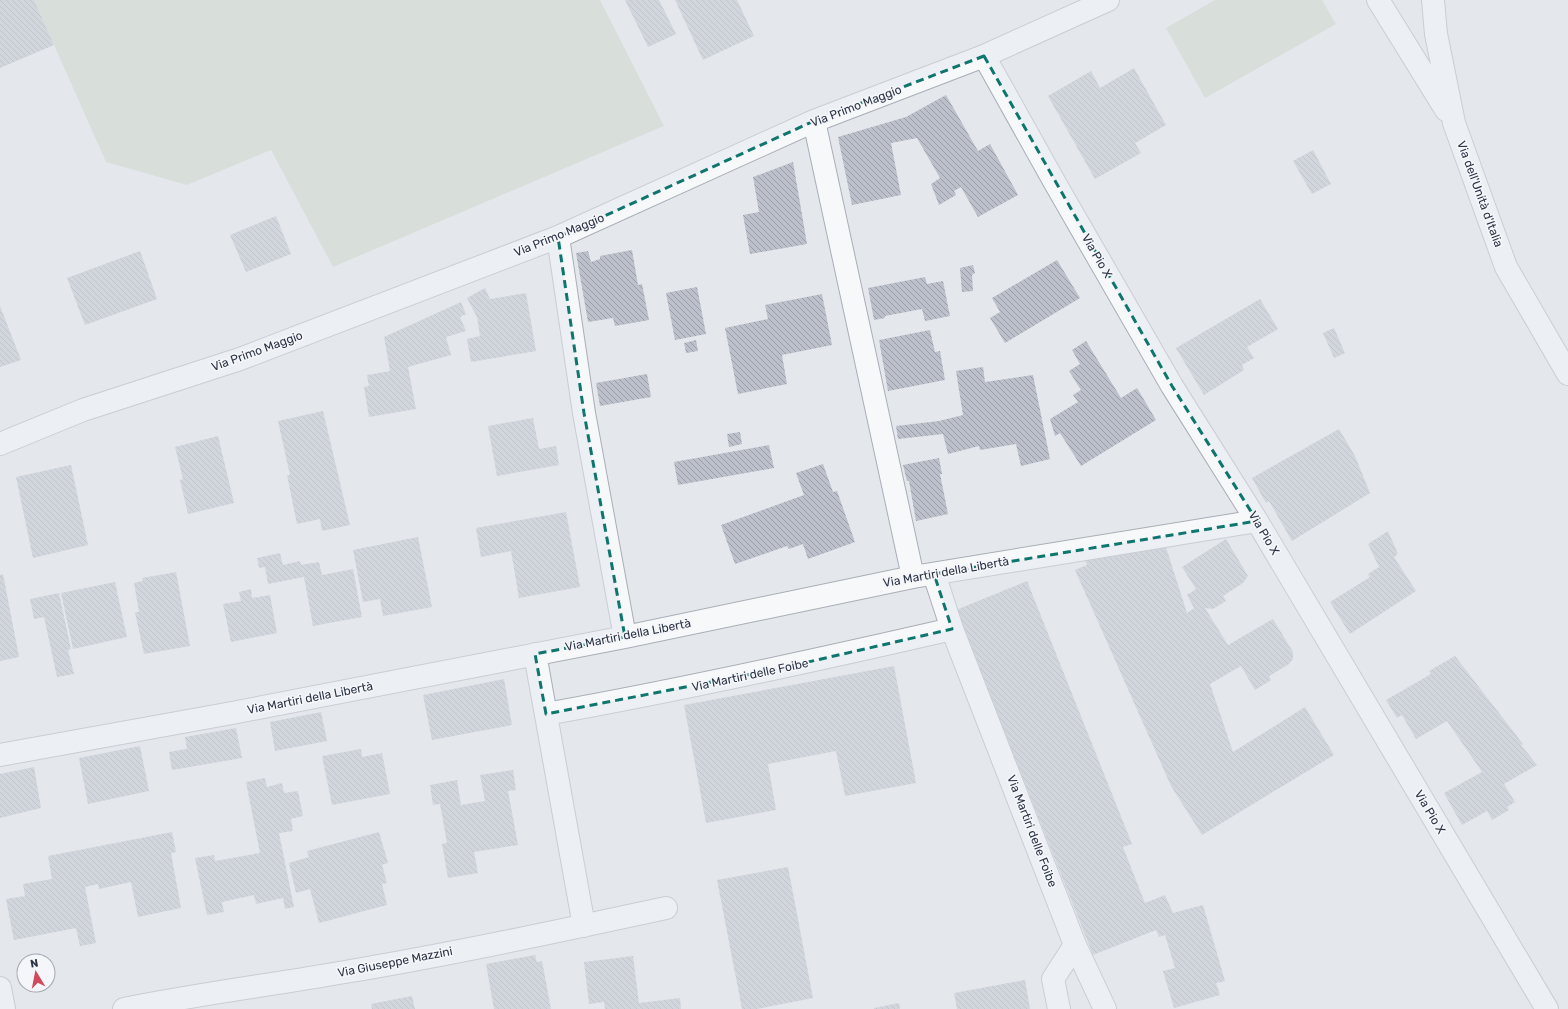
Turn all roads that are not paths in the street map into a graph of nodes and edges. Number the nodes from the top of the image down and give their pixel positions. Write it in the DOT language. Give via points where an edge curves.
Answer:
graph roads {
  1 [pos="1108,0"];
  2 [pos="1378,0"];
  3 [pos="1433,0"];
  4 [pos="984,56"];
  5 [pos="814,121"];
  6 [pos="1454,123"];
  7 [pos="558,237"];
  8 [pos="1568,374"];
  9 [pos="0,444"];
  10 [pos="1257,521"];
  11 [pos="934,574"];
  12 [pos="913,577"];
  13 [pos="952,629"];
  14 [pos="625,637"];
  15 [pos="535,654"];
  16 [pos="546,714"];
  17 [pos="0,755"];
  18 [pos="666,908"];
  19 [pos="584,926"];
  20 [pos="1075,945"];
  21 [pos="0,988"];
  22 [pos="4,1009"];
  23 [pos="124,1009"];
  24 [pos="1059,1009"];
  25 [pos="1105,1009"];
  26 [pos="1547,1009"];
  1 -- 4 [label="street, Via Primo Maggio"];
  2 -- 6 [label="street"];
  3 -- 6 [label="street, Via dell'Unità d'Italia" via="1436,34"];
  4 -- 5 [label="street, Via Primo Maggio"];
  4 -- 10 [label="street, Via Pio X" via="1172,386"];
  5 -- 7 [label="street, Via Primo Maggio"];
  5 -- 12 [label="street"];
  6 -- 8 [label="street, Via dell'Unità d'Italia" via="1506,267"];
  7 -- 9 [label="street, Via Primo Maggio" via="240,359 83,410"];
  7 -- 14 [label="street" via="584,413"];
  10 -- 11 [label="street, Via Martiri della Libertà"];
  10 -- 26 [label="street, Via Pio X"];
  11 -- 12 [label="street, Via Martiri della Libertà"];
  11 -- 13 [label="street, Via Martiri delle Foibe"];
  12 -- 14 [label="street, Via Martiri della Libertà"];
  13 -- 16 [label="street, Via Martiri delle Foibe" via="645,697"];
  13 -- 20 [label="street, Via Martiri delle Foibe"];
  14 -- 15 [label="street, Via Martiri della Libertà"];
  15 -- 16 [label="street"];
  15 -- 17 [label="street, Via Martiri della Libertà"];
  16 -- 19 [label="street"];
  18 -- 19 [label="street, Via Giuseppe Mazzini"];
  19 -- 23 [label="street, Via Giuseppe Mazzini" via="345,972 181,997"];
  20 -- 24 [label="street" via="1053,979"];
  20 -- 25 [label="street, Via Martiri delle Foibe"];
  21 -- 22 [label="street"];
}
